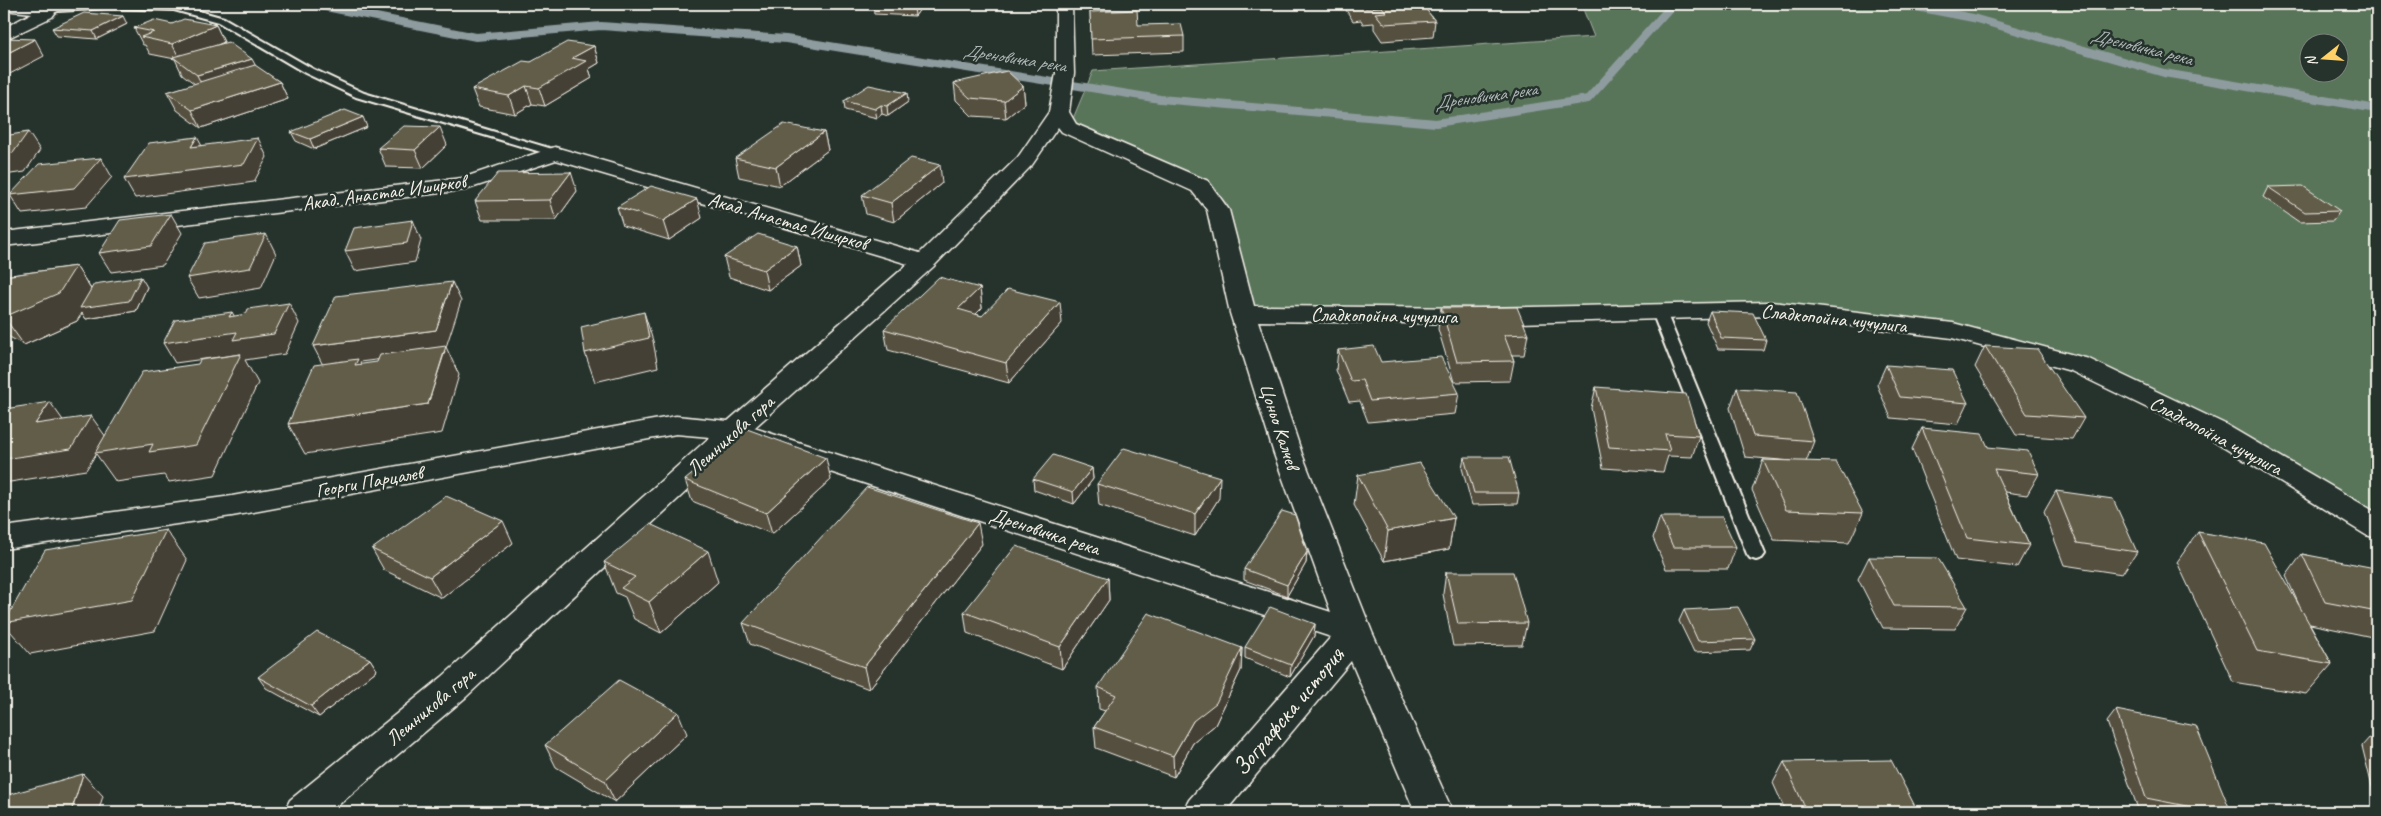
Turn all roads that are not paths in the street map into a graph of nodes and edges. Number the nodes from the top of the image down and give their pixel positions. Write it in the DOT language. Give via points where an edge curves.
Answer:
graph roads {
  1 [pos="1064,4"];
  2 [pos="4,5"];
  3 [pos="46,13"];
  4 [pos="4,35"];
  5 [pos="1059,112"];
  6 [pos="555,153"];
  7 [pos="4,239"];
  8 [pos="925,262"];
  9 [pos="1659,312"];
  10 [pos="1244,313"];
  11 [pos="734,430"];
  12 [pos="2377,527"];
  13 [pos="4,538"];
  14 [pos="1756,554"];
  15 [pos="1355,632"];
  16 [pos="302,812"];
  17 [pos="1202,812"];
  18 [pos="1434,812"];
  1 -- 5 [label="street, Лешникова гора" via="1065,73"];
  2 -- 3 [label="street" via="34,8"];
  3 -- 4 [label="street"];
  3 -- 6 [label="lane" via="56,8 102,5 174,7 221,20 309,71 360,95"];
  5 -- 8 [label="street, Лешникова гора" via="1025,161"];
  5 -- 10 [label="street, Цоньо Калчев" via="1070,128 1200,186 1218,210"];
  6 -- 7 [label="street, Акад. Анастас Иширков" via="465,184"];
  6 -- 8 [label="street, Акад. Анастас Иширков"];
  8 -- 11 [label="street, Лешникова гора"];
  9 -- 10 [label="street, Сладкопойна чучулига" via="1478,316"];
  9 -- 12 [label="street, Сладкопойна чучулига" via="1770,309 1953,331 2080,365 2215,430"];
  9 -- 14 [label="lane"];
  10 -- 15 [label="street, Цоньо Калчев" via="1288,454"];
  11 -- 13 [label="street, Георги Парцалев" via="676,425 232,506"];
  11 -- 15 [label="street, Дреновичка река"];
  11 -- 16 [label="street, Лешникова гора" via="454,687"];
  15 -- 17 [label="street, Зографска история"];
  15 -- 18 [label="street, Цоньо Калчев"];
}
